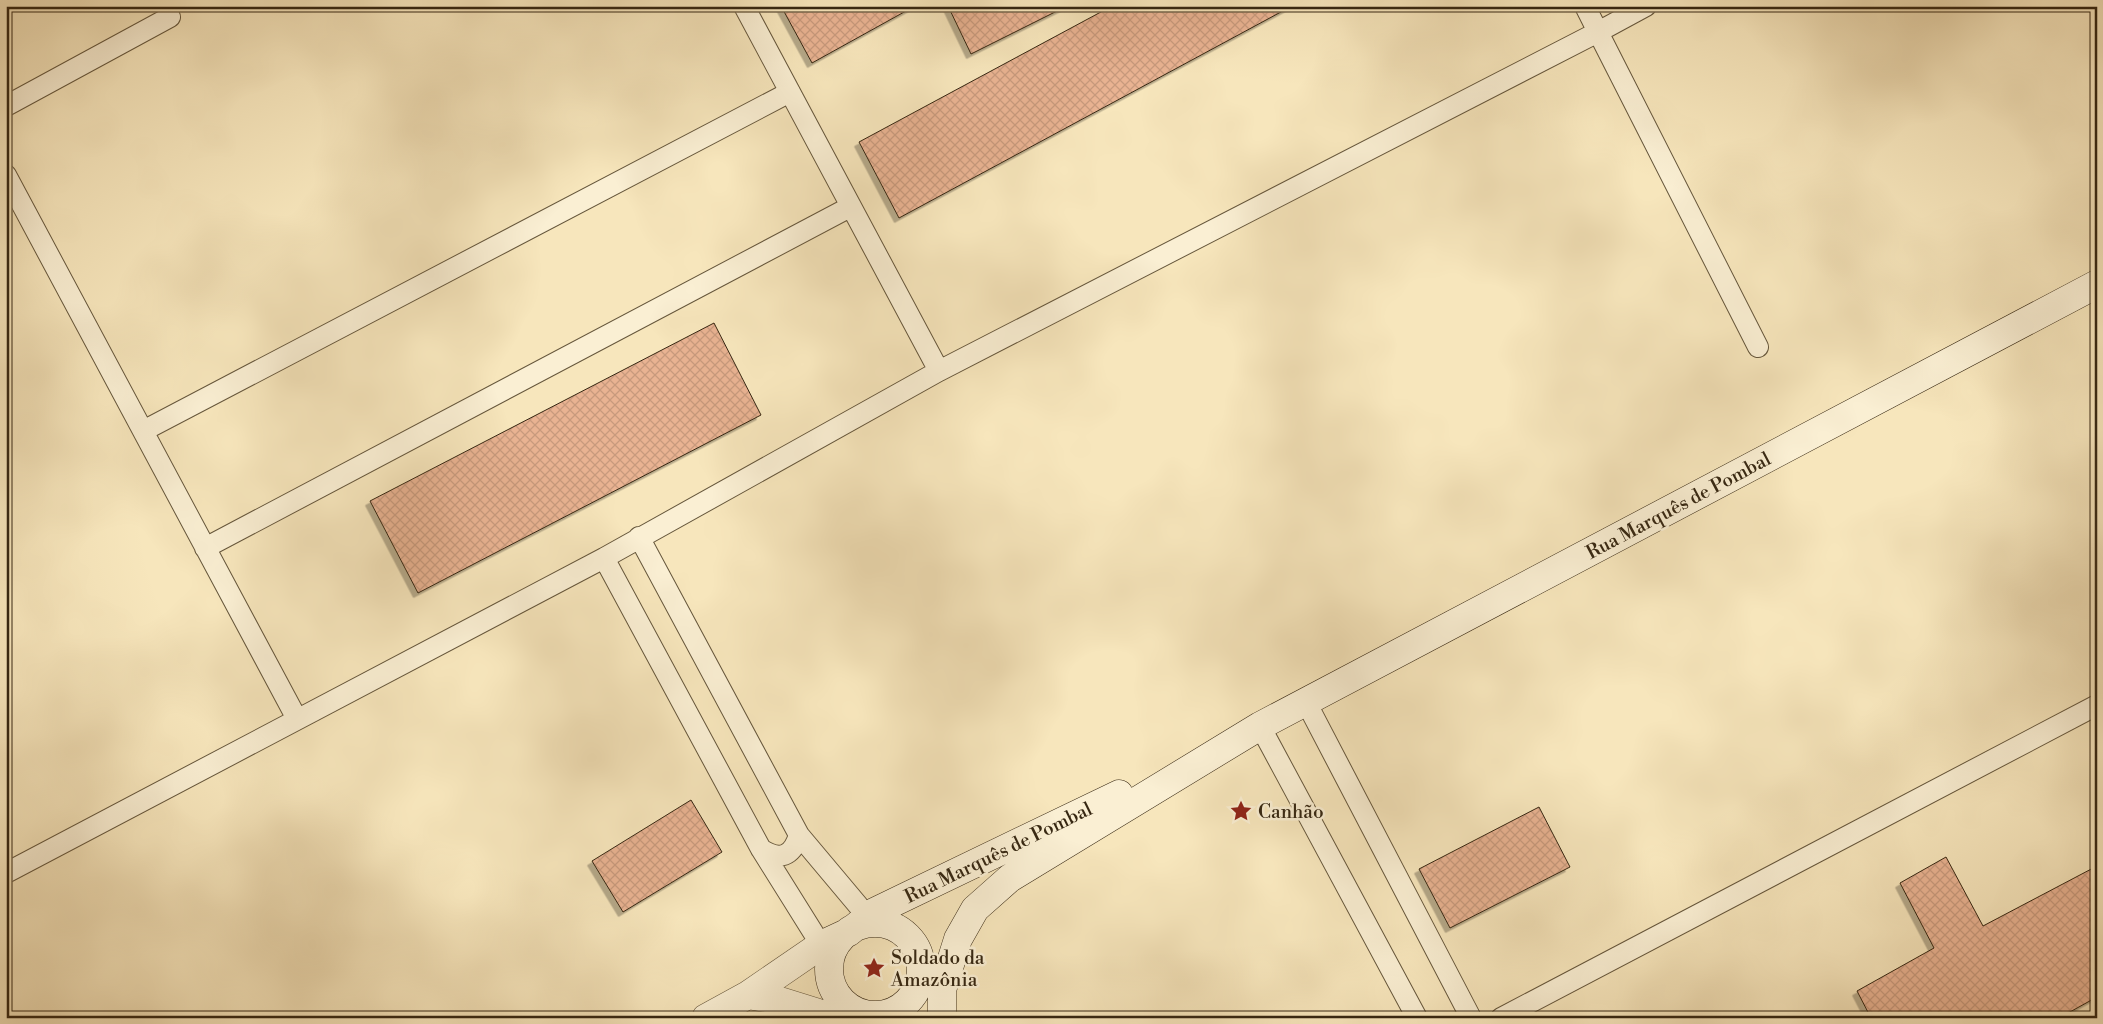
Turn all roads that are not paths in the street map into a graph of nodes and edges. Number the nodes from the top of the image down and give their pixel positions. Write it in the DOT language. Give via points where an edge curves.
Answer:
graph roads {
  1 [pos="744,6"];
  2 [pos="1585,6"];
  3 [pos="1646,6"];
  4 [pos="170,17"];
  5 [pos="1598,32"];
  6 [pos="790,92"];
  7 [pos="6,106"];
  8 [pos="6,175"];
  9 [pos="850,207"];
  10 [pos="2097,284"];
  11 [pos="1758,347"];
  12 [pos="939,371"];
  13 [pos="143,431"];
  14 [pos="639,538"];
  15 [pos="205,548"];
  16 [pos="604,558"];
  17 [pos="1306,702"];
  18 [pos="2097,705"];
  19 [pos="297,719"];
  20 [pos="1260,726"];
  21 [pos="799,835"];
  22 [pos="761,849"];
  23 [pos="6,873"];
  24 [pos="866,923"];
  25 [pos="916,947"];
  26 [pos="826,952"];
  27 [pos="942,990"];
  28 [pos="748,996"];
  29 [pos="841,1013"];
  30 [pos="706,1018"];
  31 [pos="942,1018"];
  32 [pos="1417,1018"];
  33 [pos="1471,1018"];
  34 [pos="1501,1018"];
  1 -- 6 [label="lane"];
  2 -- 5 [label="lane"];
  3 -- 5 [label="lane"];
  4 -- 7 [label="lane"];
  5 -- 11 [label="lane"];
  5 -- 12 [label="lane"];
  6 -- 9 [label="lane"];
  6 -- 13 [label="lane"];
  8 -- 13 [label="lane"];
  9 -- 12 [label="lane"];
  9 -- 15 [label="lane"];
  10 -- 17 [label="street, Rua Marquês de Pombal"];
  12 -- 14 [label="lane"];
  13 -- 15 [label="lane"];
  14 -- 16 [label="lane"];
  14 -- 21 [label="lane"];
  15 -- 19 [label="lane"];
  16 -- 19 [label="lane"];
  16 -- 22 [label="lane"];
  17 -- 20 [label="street, Rua Marquês de Pombal"];
  17 -- 33 [label="lane"];
  18 -- 34 [label="lane"];
  19 -- 23 [label="lane"];
  20 -- 24 [label="street, Rua Marquês de Pombal"];
  20 -- 27 [label="street, Rua Marquês de Pombal" via="1010,878 974,909 958,939"];
  20 -- 32 [label="lane"];
  21 -- 22 [label="lane" via="795,847 784,856 772,856"];
  21 -- 24 [label="lane"];
  22 -- 26 [label="lane"];
  24 -- 25 [label="street" via="896,927 908,935"];
  24 -- 26 [label="street" via="843,935"];
  25 -- 27 [label="street"];
  25 -- 29 [label="street" via="921,961 921,976 908,1002 882,1014"];
  26 -- 28 [label="street"];
  26 -- 29 [label="street"];
  27 -- 31 [label="street"];
  28 -- 29 [label="street"];
  28 -- 30 [label="street"];
}
